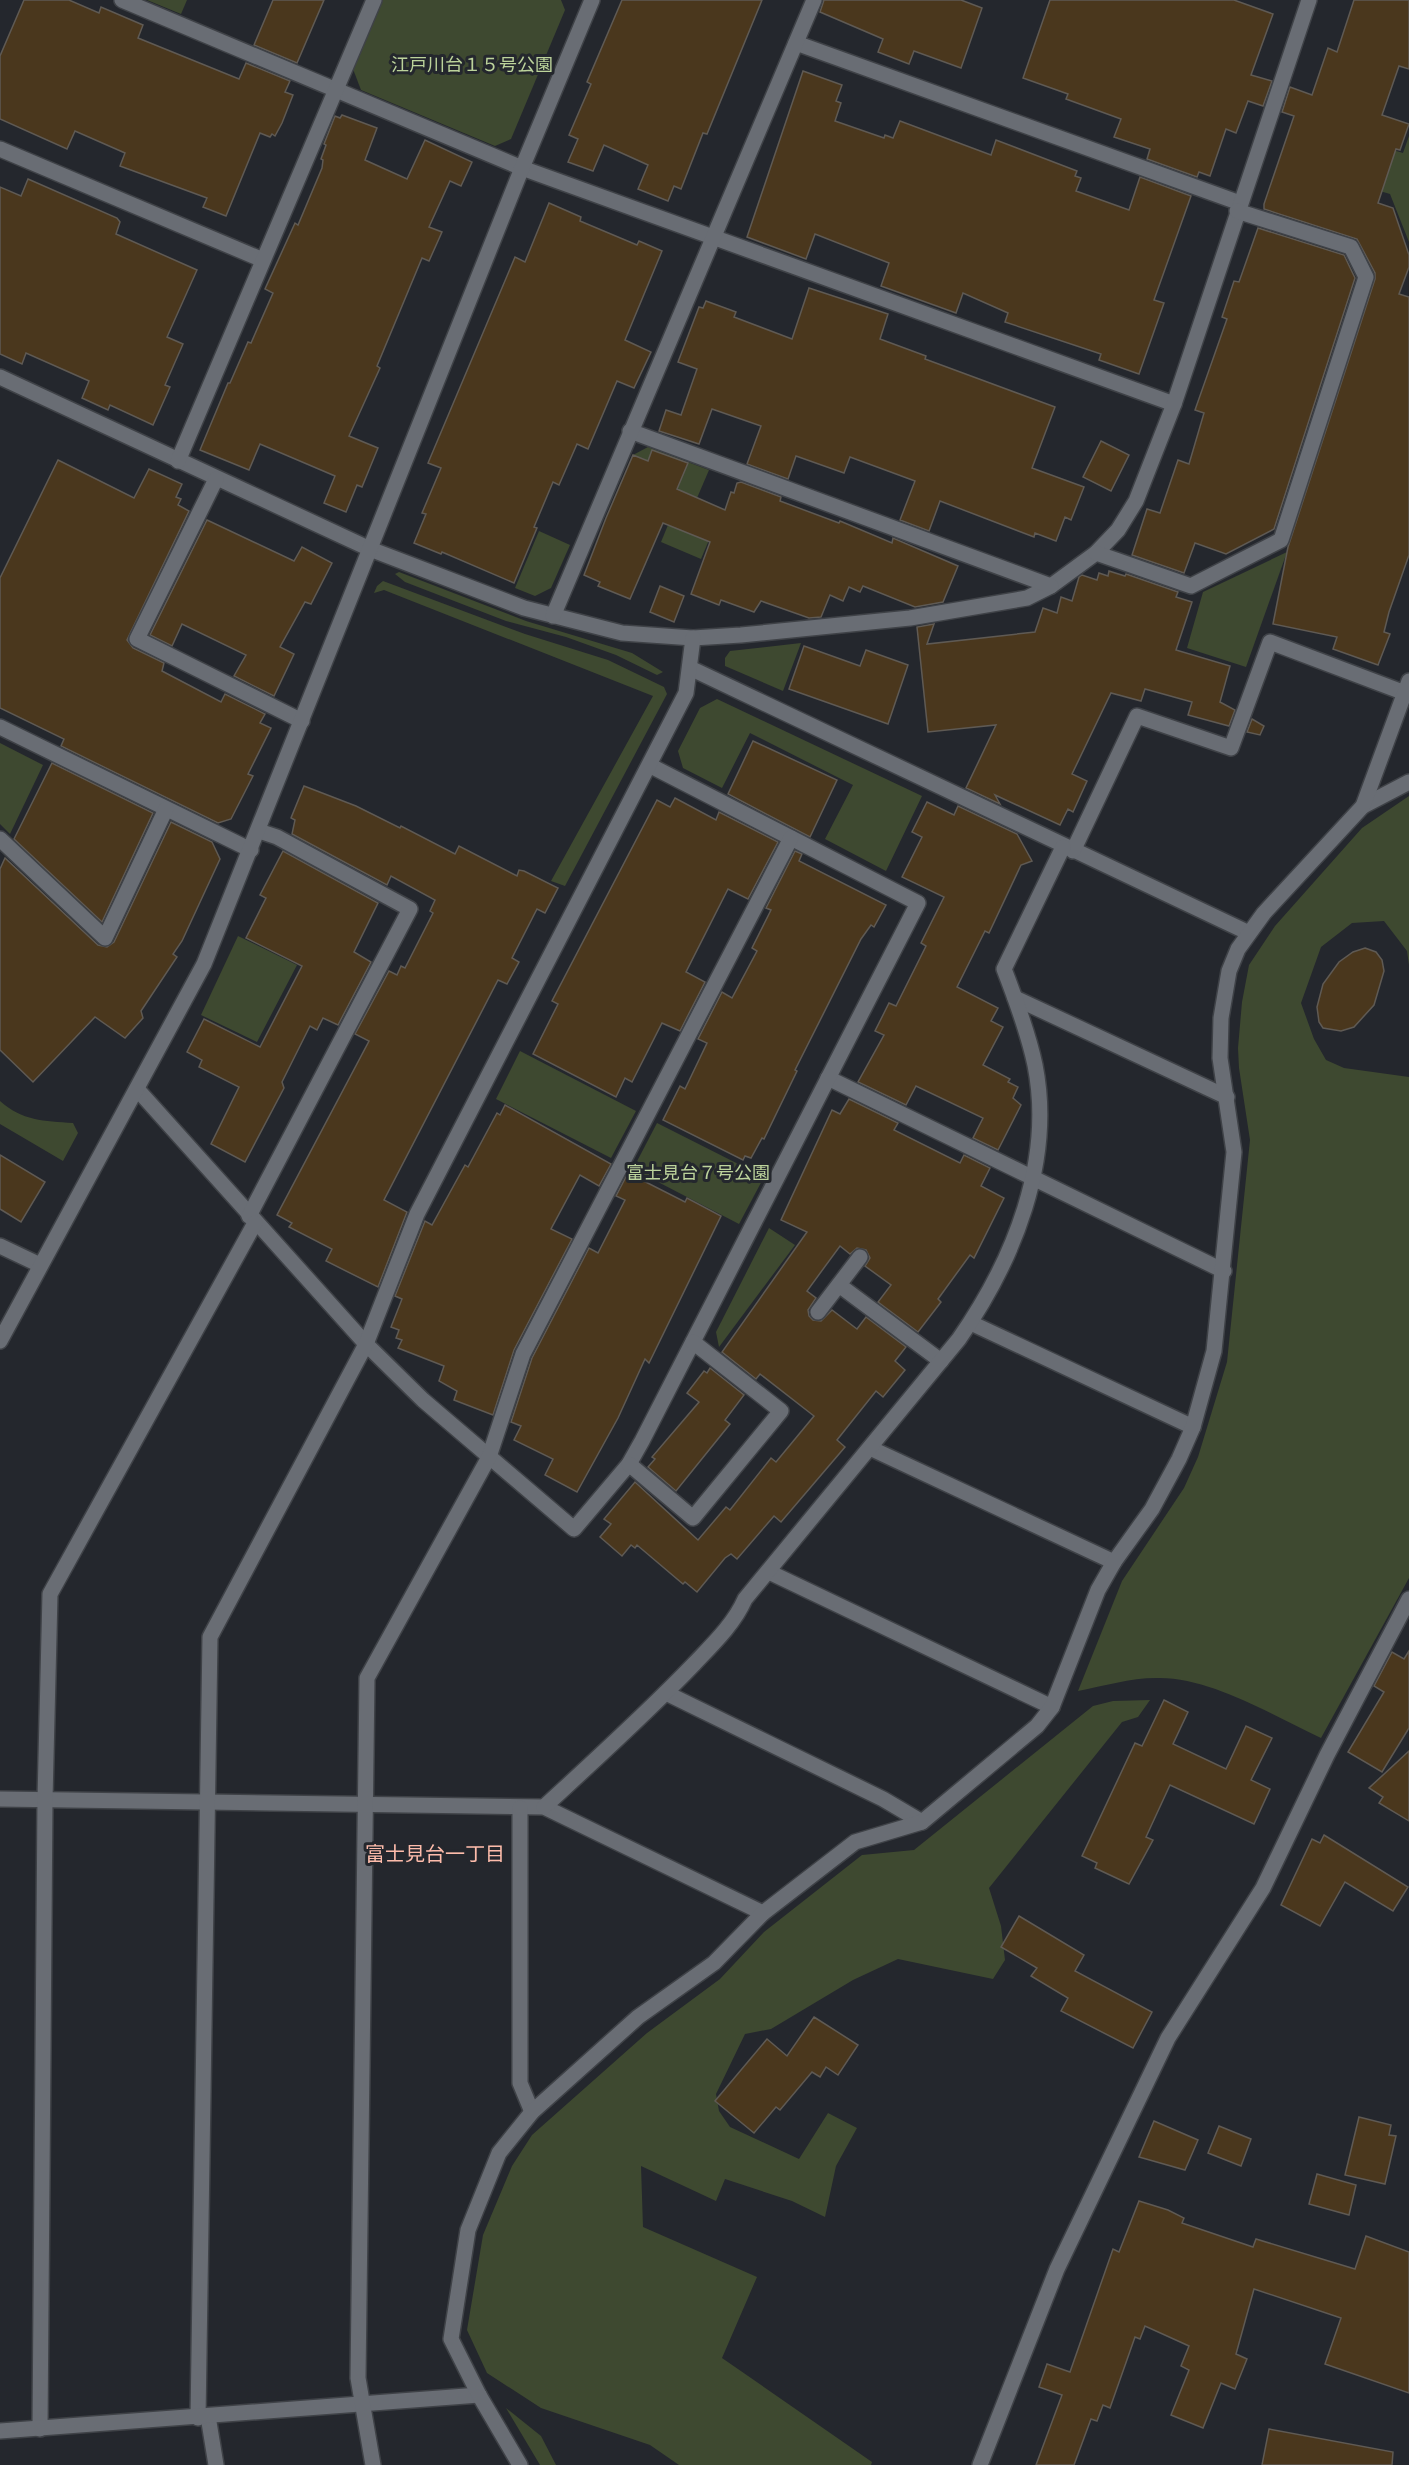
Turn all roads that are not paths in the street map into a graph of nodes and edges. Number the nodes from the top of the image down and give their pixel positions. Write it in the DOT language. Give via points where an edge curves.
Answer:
graph roads {
  1 [pos="122,0"];
  2 [pos="374,0"];
  3 [pos="592,0"];
  4 [pos="814,0"];
  5 [pos="1309,0"];
  6 [pos="796,43"];
  7 [pos="336,90"];
  8 [pos="0,149"];
  9 [pos="522,168"];
  10 [pos="1238,207"];
  11 [pos="713,237"];
  12 [pos="263,260"];
  13 [pos="0,377"];
  14 [pos="1174,404"];
  15 [pos="630,431"];
  16 [pos="178,461"];
  17 [pos="216,479"];
  18 [pos="370,549"];
  19 [pos="1096,553"];
  20 [pos="1051,586"];
  21 [pos="553,616"];
  22 [pos="693,638"];
  23 [pos="690,668"];
  24 [pos="1407,687"];
  25 [pos="302,721"];
  26 [pos="0,727"];
  27 [pos="651,766"];
  28 [pos="1409,782"];
  29 [pos="1363,806"];
  30 [pos="166,809"];
  31 [pos="259,831"];
  32 [pos="791,838"];
  33 [pos="0,839"];
  34 [pos="1068,849"];
  35 [pos="251,850"];
  36 [pos="1249,933"];
  37 [pos="1015,998"];
  38 [pos="828,1078"];
  39 [pos="136,1089"];
  40 [pos="1227,1097"];
  41 [pos="1032,1180"];
  42 [pos="252,1219"];
  43 [pos="0,1246"];
  44 [pos="860,1257"];
  45 [pos="40,1265"];
  46 [pos="1224,1271"];
  47 [pos="839,1285"];
  48 [pos="818,1312"];
  49 [pos="970,1323"];
  50 [pos="0,1341"];
  51 [pos="693,1342"];
  52 [pos="366,1344"];
  53 [pos="941,1361"];
  54 [pos="1193,1427"];
  55 [pos="870,1448"];
  56 [pos="489,1458"];
  57 [pos="629,1464"];
  58 [pos="1114,1562"];
  59 [pos="769,1572"];
  60 [pos="1409,1599"];
  61 [pos="666,1694"];
  62 [pos="1052,1707"];
  63 [pos="0,1799"];
  64 [pos="45,1799"];
  65 [pos="208,1802"];
  66 [pos="364,1805"];
  67 [pos="544,1807"];
  68 [pos="520,1808"];
  69 [pos="922,1822"];
  70 [pos="763,1913"];
  71 [pos="532,2112"];
  72 [pos="479,2395"];
  73 [pos="363,2403"];
  74 [pos="203,2417"];
  75 [pos="40,2429"];
  76 [pos="0,2431"];
  77 [pos="216,2465"];
  78 [pos="373,2465"];
  79 [pos="520,2465"];
  80 [pos="980,2465"];
  1 -- 7 [label="street"];
  2 -- 7 [label="street"];
  3 -- 9 [label="street"];
  4 -- 6 [label="street"];
  5 -- 10 [label="street"];
  6 -- 10 [label="street"];
  6 -- 11 [label="street"];
  7 -- 9 [label="street"];
  7 -- 12 [label="street"];
  8 -- 12 [label="street"];
  9 -- 11 [label="street"];
  9 -- 18 [label="street"];
  10 -- 14 [label="street"];
  10 -- 19 [label="street" via="1351,247 1366,277 1281,540 1191,586"];
  11 -- 14 [label="street"];
  11 -- 15 [label="street"];
  12 -- 16 [label="street"];
  13 -- 16 [label="street"];
  14 -- 19 [label="street" via="1136,501 1118,530"];
  15 -- 20 [label="street"];
  15 -- 21 [label="street"];
  16 -- 17 [label="street"];
  17 -- 18 [label="street"];
  17 -- 25 [label="street" via="137,639"];
  18 -- 21 [label="street"];
  18 -- 25 [label="street"];
  19 -- 20 [label="street"];
  20 -- 22 [label="street" via="1027,598 944,613"];
  21 -- 22 [label="street" via="621,633"];
  22 -- 23 [label="street"];
  23 -- 27 [label="street" via="686,693"];
  23 -- 34 [label="street"];
  24 -- 29 [label="street"];
  24 -- 34 [label="street" via="1270,642 1231,748 1137,716"];
  25 -- 31 [label="street"];
  26 -- 30 [label="street"];
  27 -- 32 [label="street"];
  27 -- 52 [label="street" via="417,1214"];
  28 -- 29 [label="street"];
  29 -- 36 [label="street" via="1297,875"];
  30 -- 33 [label="street" via="105,938"];
  30 -- 35 [label="street"];
  31 -- 35 [label="street"];
  31 -- 42 [label="street" via="411,909"];
  32 -- 38 [label="street" via="918,903"];
  32 -- 56 [label="street" via="523,1354"];
  34 -- 36 [label="street"];
  34 -- 37 [label="street" via="1004,969"];
  35 -- 39 [label="street" via="204,963"];
  36 -- 40 [label="street" via="1229,971 1221,1018 1220,1058"];
  37 -- 40 [label="street"];
  37 -- 41 [label="street" via="1035,1064 1039,1096 1040,1140"];
  38 -- 41 [label="street"];
  38 -- 51 [label="street"];
  39 -- 42 [label="street"];
  39 -- 45 [label="street"];
  40 -- 46 [label="street" via="1233,1152"];
  41 -- 46 [label="street"];
  41 -- 49 [label="street" via="1015,1234"];
  42 -- 52 [label="street"];
  42 -- 64 [label="street" via="50,1594"];
  43 -- 45 [label="street"];
  44 -- 47 [label="street"];
  45 -- 50 [label="street"];
  46 -- 54 [label="street" via="1214,1351"];
  47 -- 48 [label="street"];
  47 -- 53 [label="street"];
  49 -- 53 [label="street"];
  49 -- 54 [label="street"];
  51 -- 57 [label="street"];
  51 -- 57 [label="street" via="781,1411 693,1518"];
  52 -- 56 [label="street"];
  52 -- 65 [label="street" via="210,1637"];
  53 -- 55 [label="street"];
  54 -- 58 [label="street" via="1152,1509"];
  55 -- 58 [label="street"];
  55 -- 59 [label="street"];
  56 -- 57 [label="street" via="574,1529"];
  56 -- 66 [label="street" via="367,1678"];
  58 -- 62 [label="street" via="1098,1590"];
  59 -- 61 [label="street" via="745,1599 738,1614"];
  59 -- 62 [label="street"];
  60 -- 80 [label="street" via="1263,1888 1168,2038 1057,2270"];
  61 -- 67 [label="street"];
  61 -- 69 [label="street" via="884,1799"];
  62 -- 69 [label="street" via="1037,1726"];
  63 -- 64 [label="street"];
  64 -- 65 [label="street"];
  64 -- 75 [label="street"];
  65 -- 66 [label="street"];
  65 -- 74 [label="street"];
  66 -- 68 [label="street"];
  66 -- 73 [label="street" via="358,2378"];
  67 -- 68 [label="street"];
  67 -- 70 [label="street"];
  68 -- 71 [label="street" via="520,2083"];
  69 -- 70 [label="street" via="855,1842"];
  70 -- 71 [label="street" via="714,1962 638,2017"];
  71 -- 72 [label="street" via="499,2153 468,2229 451,2339"];
  72 -- 73 [label="street"];
  72 -- 79 [label="street"];
  73 -- 74 [label="street"];
  73 -- 78 [label="street"];
  74 -- 75 [label="street"];
  74 -- 77 [label="street"];
  75 -- 76 [label="street"];
}
